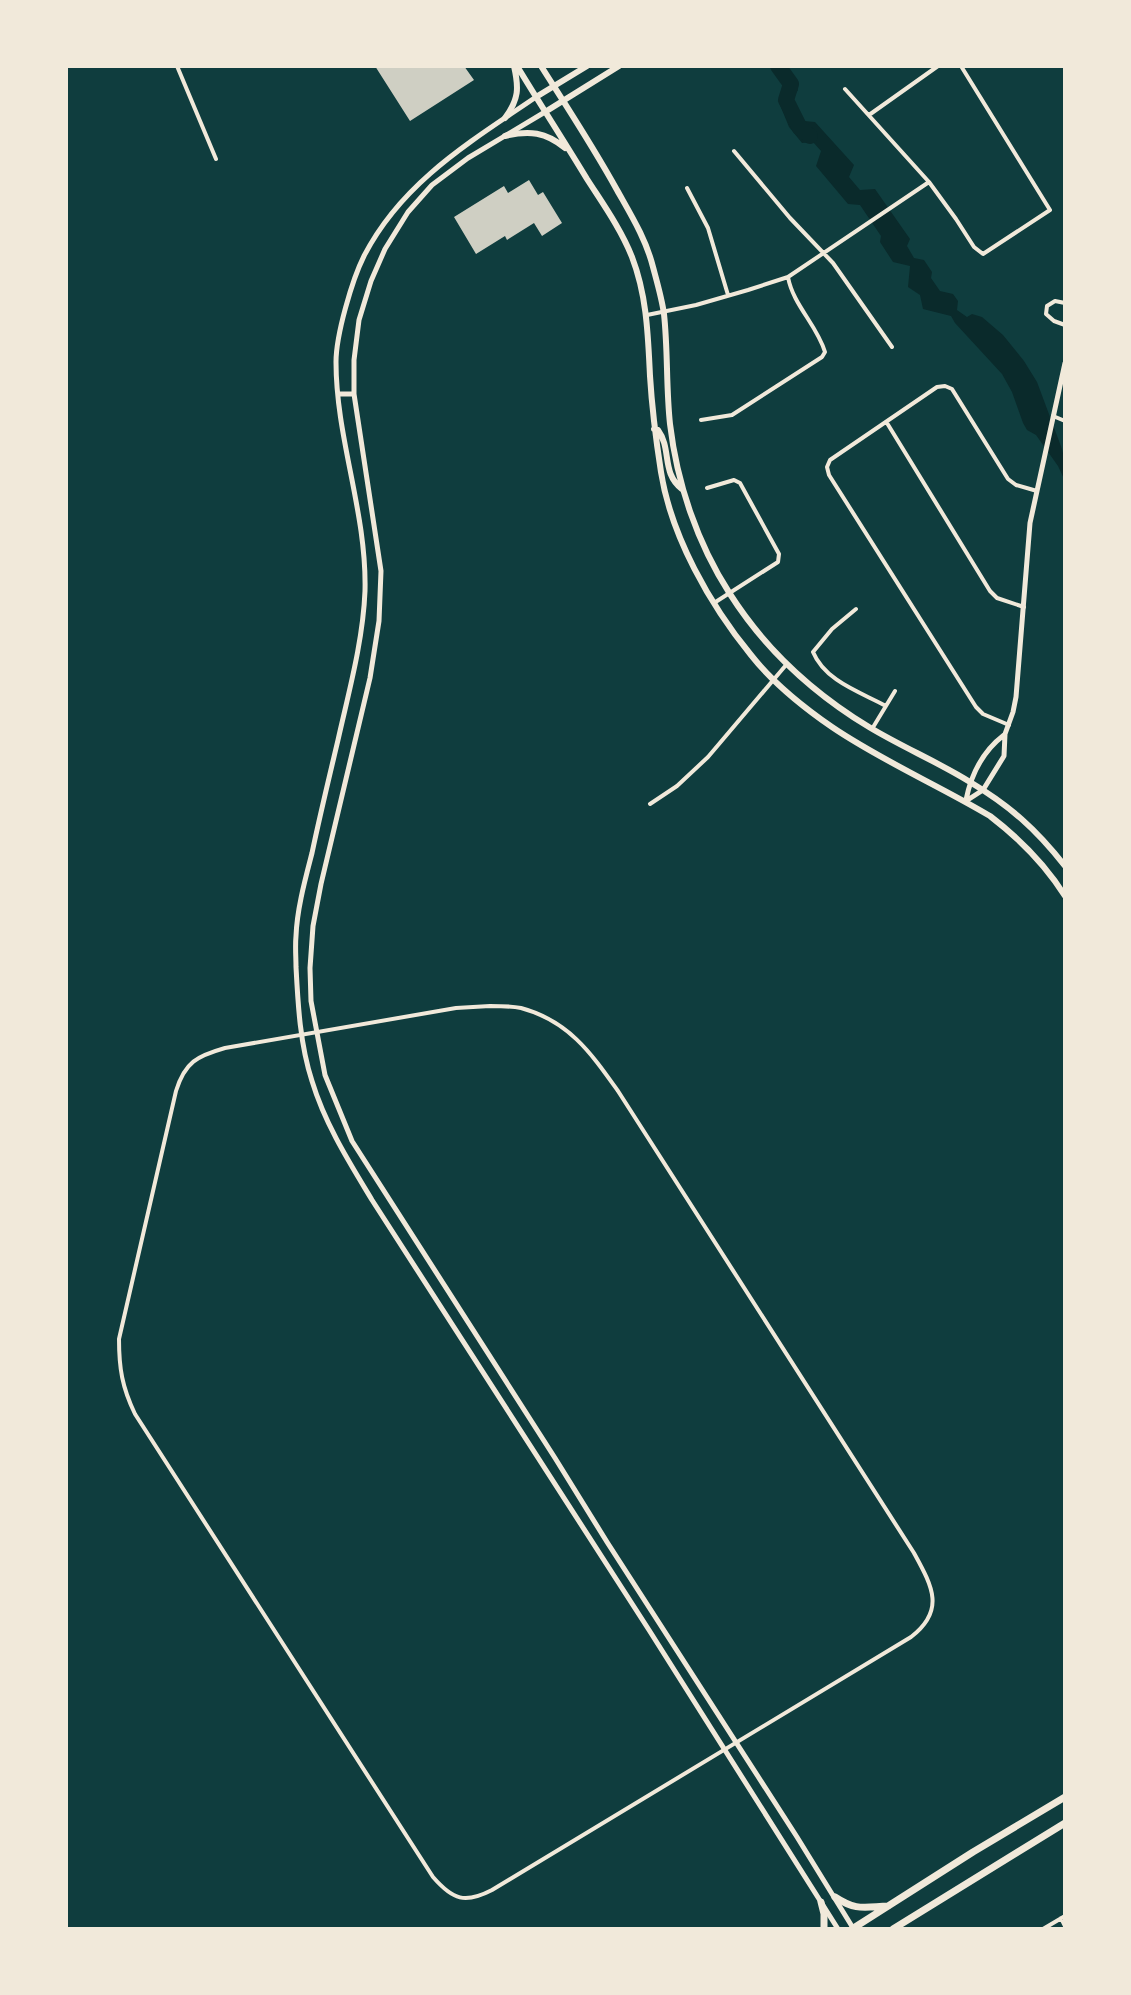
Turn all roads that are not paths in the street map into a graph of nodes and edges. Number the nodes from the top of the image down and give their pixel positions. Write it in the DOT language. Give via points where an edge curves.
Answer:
graph roads {
  1 [pos="177,66"];
  2 [pos="516,66"];
  3 [pos="541,66"];
  4 [pos="587,66"];
  5 [pos="619,66"];
  6 [pos="938,66"];
  7 [pos="961,66"];
  8 [pos="554,86"];
  9 [pos="845,89"];
  10 [pos="536,97"];
  11 [pos="563,100"];
  12 [pos="545,112"];
  13 [pos="869,115"];
  14 [pos="505,118"];
  15 [pos="505,136"];
  16 [pos="734,151"];
  17 [pos="571,154"];
  18 [pos="216,159"];
  19 [pos="929,182"];
  20 [pos="687,188"];
  21 [pos="392,213"];
  22 [pos="403,220"];
  23 [pos="824,254"];
  24 [pos="788,277"];
  25 [pos="728,295"];
  26 [pos="1065,303"];
  27 [pos="664,313"];
  28 [pos="647,315"];
  29 [pos="1065,325"];
  30 [pos="892,347"];
  31 [pos="1065,363"];
  32 [pos="338,394"];
  33 [pos="354,394"];
  34 [pos="1058,399"];
  35 [pos="1065,401"];
  36 [pos="1053,416"];
  37 [pos="701,420"];
  38 [pos="1065,421"];
  39 [pos="887,423"];
  40 [pos="654,429"];
  41 [pos="707,488"];
  42 [pos="682,489"];
  43 [pos="1037,491"];
  44 [pos="729,593"];
  45 [pos="714,603"];
  46 [pos="1024,607"];
  47 [pos="856,609"];
  48 [pos="786,665"];
  49 [pos="774,679"];
  50 [pos="895,691"];
  51 [pos="886,706"];
  52 [pos="1009,725"];
  53 [pos="872,729"];
  54 [pos="1005,734"];
  55 [pos="970,781"];
  56 [pos="983,790"];
  57 [pos="966,801"];
  58 [pos="650,804"];
  59 [pos="1065,866"];
  60 [pos="1065,896"];
  61 [pos="316,1031"];
  62 [pos="301,1034"];
  63 [pos="395,1209"];
  64 [pos="383,1217"];
  65 [pos="441,1282"];
  66 [pos="433,1295"];
  67 [pos="736,1742"];
  68 [pos="724,1750"];
  69 [pos="1065,1797"];
  70 [pos="1065,1823"];
  71 [pos="835,1897"];
  72 [pos="821,1902"];
  73 [pos="890,1906"];
  74 [pos="1063,1917"];
  75 [pos="1065,1926"];
  76 [pos="824,1929"];
  77 [pos="838,1929"];
  78 [pos="853,1929"];
  79 [pos="894,1929"];
  80 [pos="1043,1929"];
  1 -- 18 [label="street"];
  2 -- 10 [label="main road"];
  2 -- 14 [label="main road" via="516,99"];
  3 -- 8 [label="main road"];
  4 -- 8 [label="main road"];
  5 -- 11 [label="main road"];
  6 -- 13 [label="street"];
  7 -- 19 [label="street" via="1050,210 983,254"];
  8 -- 10 [label="main road"];
  8 -- 11 [label="main road"];
  9 -- 13 [label="street"];
  10 -- 12 [label="main road"];
  10 -- 14 [label="street"];
  11 -- 12 [label="main road"];
  11 -- 27 [label="main road" via="639,230"];
  12 -- 15 [label="street"];
  12 -- 17 [label="main road"];
  13 -- 19 [label="street"];
  14 -- 21 [label="street" via="429,173"];
  15 -- 17 [label="main road" via="538,133"];
  15 -- 22 [label="street" via="432,185"];
  16 -- 23 [label="street"];
  17 -- 28 [label="main road" via="622,234"];
  19 -- 23 [label="street"];
  20 -- 25 [label="street" via="708,228"];
  21 -- 22 [label="street"];
  21 -- 32 [label="street" via="364,256 352,287 336,358"];
  22 -- 33 [label="street" via="385,249 359,320"];
  23 -- 24 [label="street"];
  23 -- 30 [label="street"];
  24 -- 25 [label="street"];
  24 -- 37 [label="street" via="823,344 822,357 732,415"];
  25 -- 27 [label="street"];
  26 -- 29 [label="street" via="1055,301 1046,314"];
  27 -- 28 [label="street"];
  27 -- 42 [label="main road" via="670,423"];
  28 -- 40 [label="main road"];
  31 -- 34 [label="street"];
  32 -- 33 [label="street"];
  32 -- 62 [label="street" via="365,570 364,614 296,936"];
  33 -- 61 [label="street" via="381,571 379,621 313,926 310,968"];
  34 -- 35 [label="street"];
  34 -- 36 [label="street"];
  36 -- 38 [label="street"];
  36 -- 43 [label="street"];
  39 -- 43 [label="street" via="937,387 952,389 1008,479"];
  39 -- 46 [label="street" via="990,591"];
  39 -- 52 [label="street" via="830,460 829,475 976,707"];
  40 -- 42 [label="main road" via="663,438 671,478"];
  40 -- 45 [label="main road" via="668,505"];
  41 -- 44 [label="street" via="740,483 779,554 778,562"];
  42 -- 44 [label="main road"];
  43 -- 46 [label="street"];
  44 -- 45 [label="street"];
  44 -- 48 [label="main road"];
  45 -- 49 [label="main road"];
  46 -- 52 [label="street"];
  47 -- 51 [label="street" via="813,652 833,678"];
  48 -- 49 [label="street"];
  48 -- 53 [label="main road"];
  49 -- 57 [label="main road" via="833,727"];
  49 -- 58 [label="street" via="708,757"];
  50 -- 51 [label="street"];
  51 -- 53 [label="street"];
  52 -- 54 [label="street"];
  53 -- 55 [label="main road"];
  54 -- 55 [label="street" via="991,745"];
  54 -- 56 [label="street" via="1004,756"];
  55 -- 56 [label="main road"];
  55 -- 57 [label="street"];
  56 -- 57 [label="street"];
  56 -- 59 [label="main road" via="1022,818"];
  57 -- 60 [label="main road" via="1013,833"];
  61 -- 62 [label="street"];
  61 -- 63 [label="street" via="339,1113"];
  61 -- 67 [label="street" via="490,1006 518,1008 570,1033 618,1091 914,1553 933,1596 931,1616 923,1627"];
  62 -- 64 [label="street" via="333,1135"];
  62 -- 68 [label="street" via="208,1052 181,1074 119,1339 122,1383 135,1414 433,1877 451,1894 470,1899 492,1890"];
  63 -- 64 [label="street"];
  63 -- 65 [label="street"];
  64 -- 66 [label="street"];
  65 -- 66 [label="street"];
  65 -- 67 [label="street"];
  66 -- 68 [label="street"];
  67 -- 68 [label="street"];
  67 -- 71 [label="street"];
  68 -- 72 [label="street"];
  69 -- 73 [label="main road"];
  70 -- 79 [label="main road"];
  71 -- 73 [label="main road" via="856,1907"];
  71 -- 78 [label="street"];
  72 -- 76 [label="main road"];
  72 -- 77 [label="street"];
  73 -- 78 [label="main road"];
  74 -- 75 [label="street"];
  74 -- 80 [label="street"];
}
